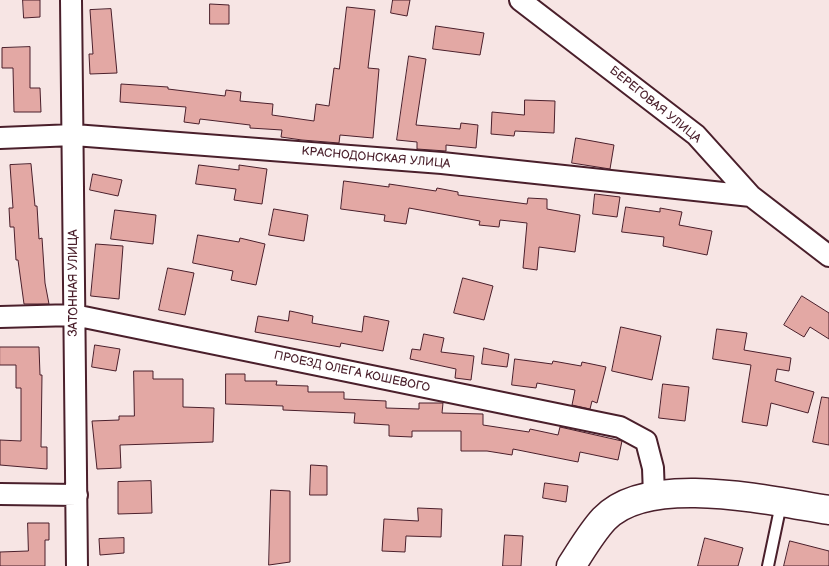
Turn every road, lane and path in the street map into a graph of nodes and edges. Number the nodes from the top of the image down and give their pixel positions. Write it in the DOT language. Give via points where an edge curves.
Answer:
graph roads {
  1 [pos="71,0"];
  2 [pos="520,0"];
  3 [pos="74,135"];
  4 [pos="0,138"];
  5 [pos="751,196"];
  6 [pos="829,256"];
  7 [pos="74,314"];
  8 [pos="0,317"];
  9 [pos="0,494"];
  10 [pos="77,495"];
  11 [pos="654,495"];
  12 [pos="782,503"];
  13 [pos="829,510"];
  14 [pos="77,566"];
  15 [pos="570,566"];
  16 [pos="768,566"];
  1 -- 3 [label="street, ЗАТОННАЯ УЛИЦА"];
  2 -- 5 [label="street, БЕРЕГОВАЯ УЛИЦА" via="696,135"];
  3 -- 4 [label="street, КРАСНОДОНСКАЯ УЛИЦА"];
  3 -- 5 [label="street, КРАСНОДОНСКАЯ УЛИЦА" via="442,163"];
  3 -- 7 [label="street, ЗАТОННАЯ УЛИЦА"];
  5 -- 6 [label="street, БЕРЕГОВАЯ УЛИЦА"];
  7 -- 8 [label="street, ПРОЕЗД ОЛЕГА КОШЕВОГО"];
  7 -- 10 [label="street, ЗАТОННАЯ УЛИЦА"];
  7 -- 11 [label="street, ПРОЕЗД ОЛЕГА КОШЕВОГО" via="620,427 646,441 653,468"];
  9 -- 10 [label="street"];
  10 -- 14 [label="street, ЗАТОННАЯ УЛИЦА"];
  11 -- 12 [label="main road" via="706,493"];
  11 -- 15 [label="main road" via="626,503 604,519"];
  12 -- 13 [label="main road"];
  12 -- 16 [label="lane"];
}
